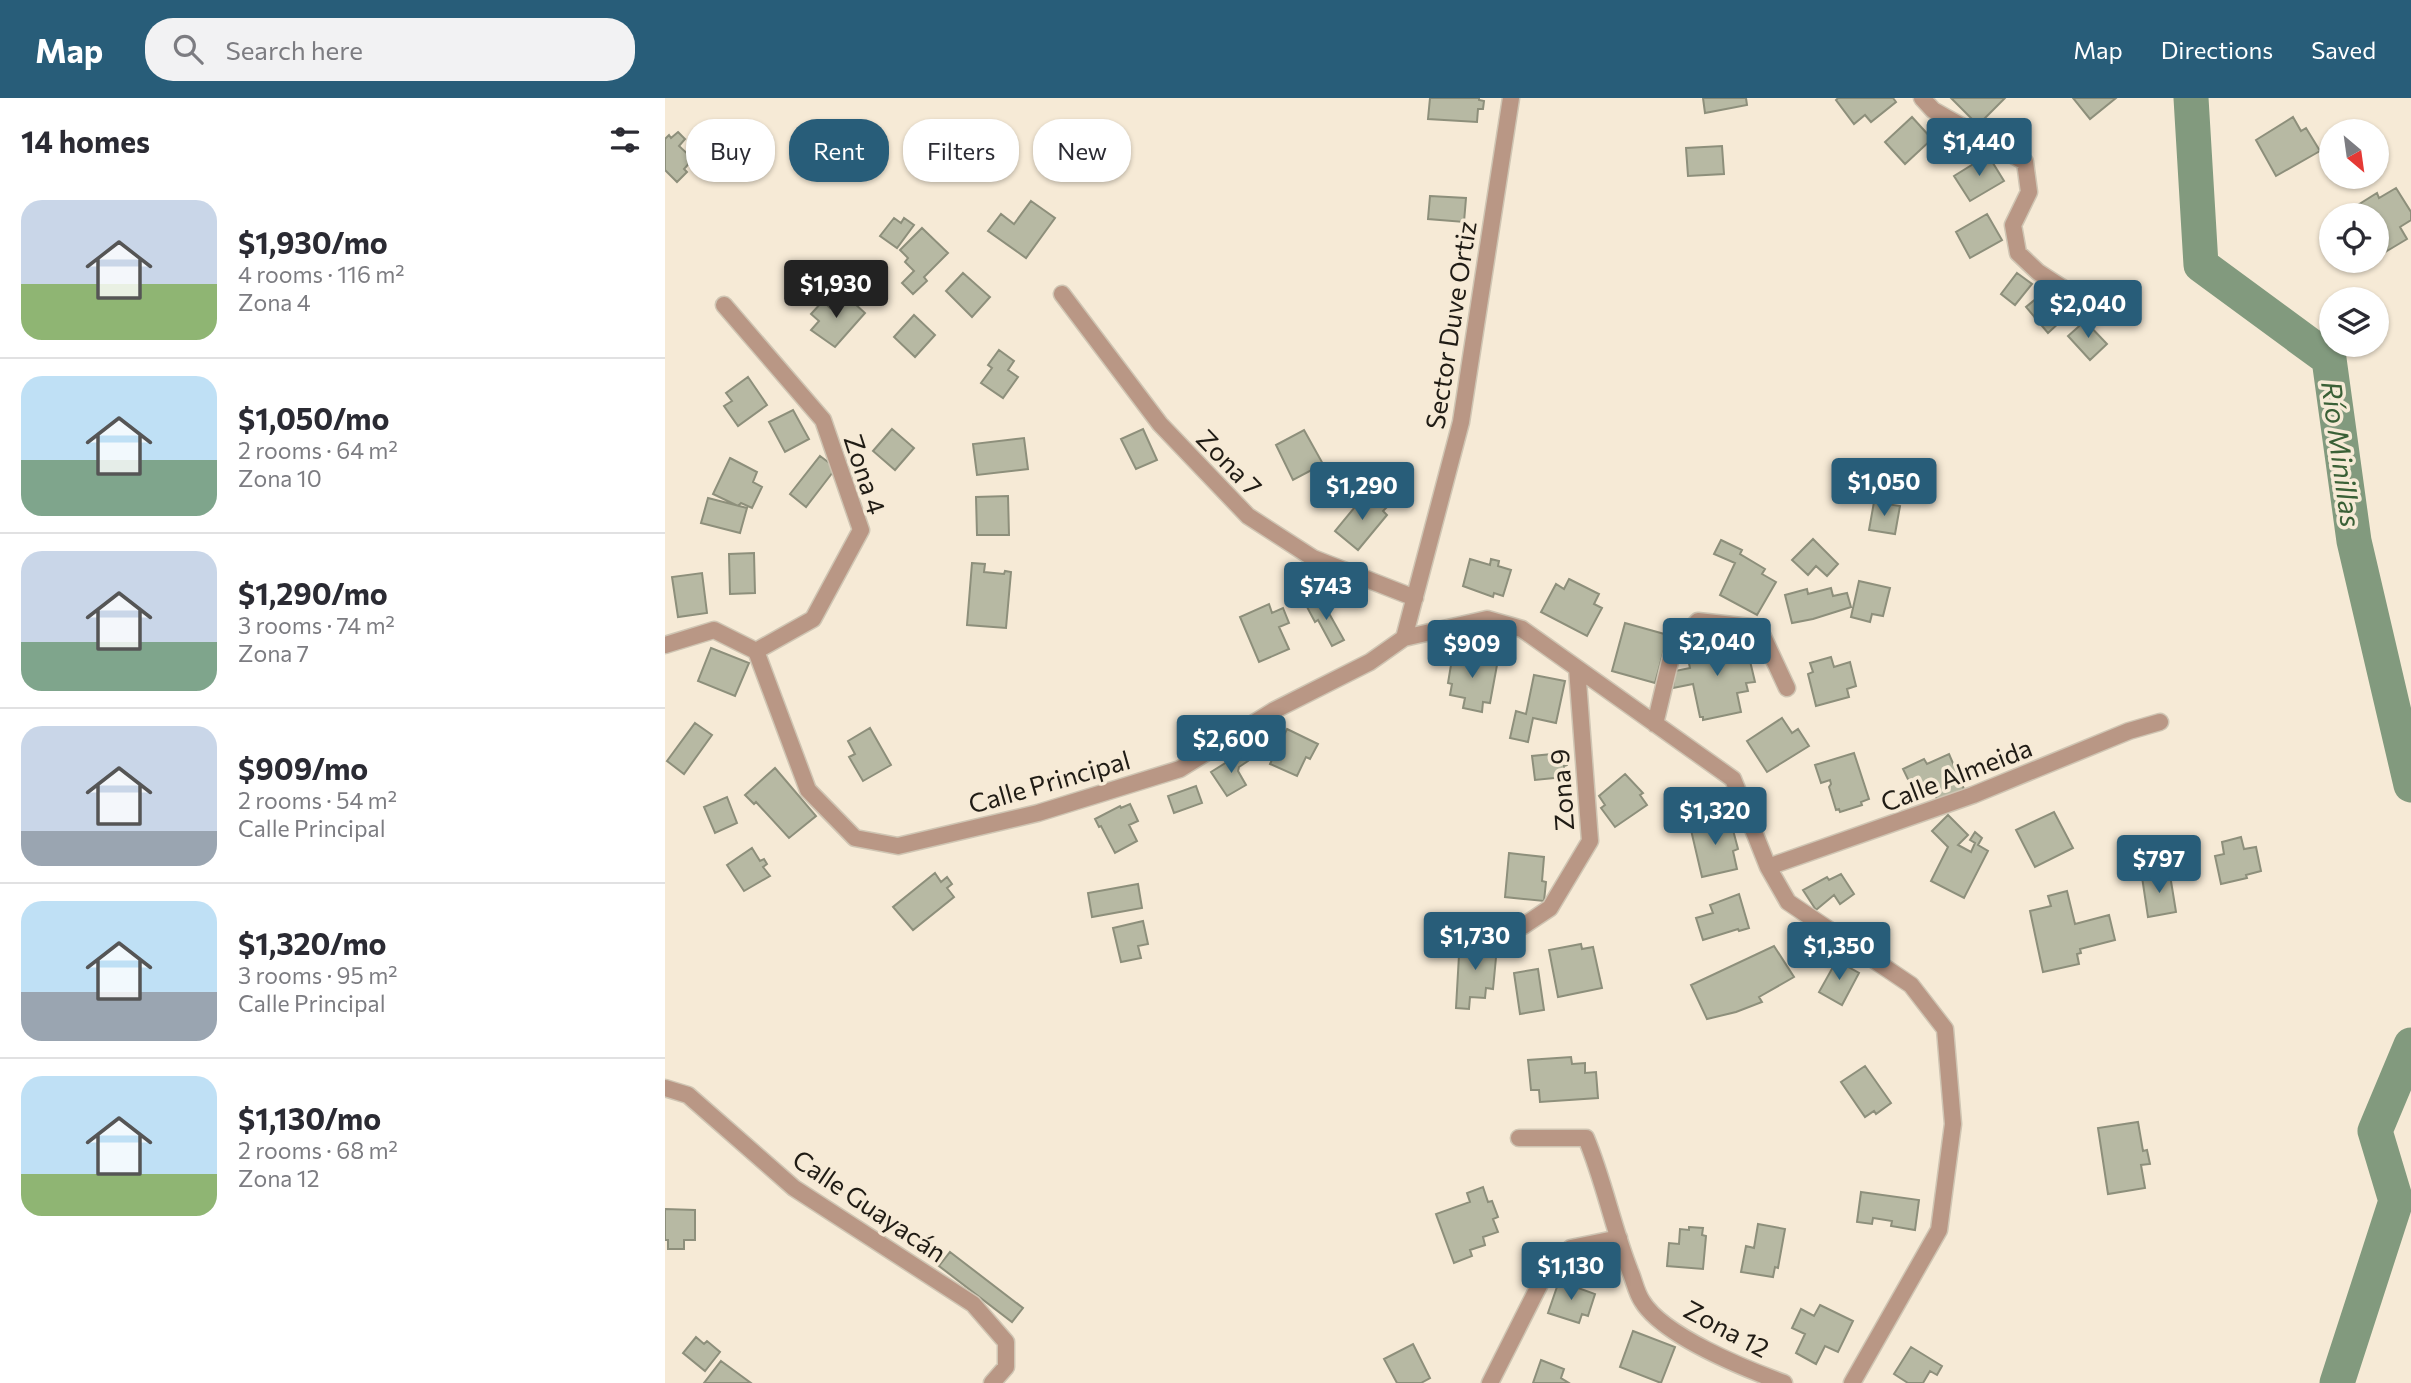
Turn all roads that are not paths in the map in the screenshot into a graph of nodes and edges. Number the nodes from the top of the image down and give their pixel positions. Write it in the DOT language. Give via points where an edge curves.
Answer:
graph roads {
  1 [pos="1511,98"];
  2 [pos="1922,98"];
  3 [pos="1062,294"];
  4 [pos="724,305"];
  5 [pos="2098,311"];
  6 [pos="1415,597"];
  7 [pos="1404,638"];
  8 [pos="665,645"];
  9 [pos="756,651"];
  10 [pos="1577,668"];
  11 [pos="1787,688"];
  12 [pos="2159,722"];
  13 [pos="1655,724"];
  14 [pos="1768,867"];
  15 [pos="1523,926"];
  16 [pos="665,1088"];
  17 [pos="1519,1138"];
  18 [pos="1619,1238"];
  19 [pos="992,1383"];
  20 [pos="1490,1383"];
  21 [pos="1784,1383"];
  22 [pos="1852,1383"];
  1 -- 6 [label="street, Sector Duve Ortiz" via="1461,422"];
  2 -- 5 [label="street" via="1933,110 2025,162 2029,192 2013,225 2018,253 2038,272"];
  3 -- 6 [label="street, Zona 7" via="1160,424 1248,516 1313,558"];
  4 -- 9 [label="street, Zona 4" via="823,421 861,530 813,619"];
  6 -- 7 [label="street, Sector Duve Ortiz"];
  7 -- 9 [label="street, Calle Principal" via="1370,662 1273,711 1180,769 1038,813 898,846 855,838 808,790"];
  7 -- 10 [label="street, Calle Principal" via="1487,619 1522,629"];
  8 -- 9 [label="street" via="714,630"];
  10 -- 13 [label="street, Calle Principal"];
  10 -- 15 [label="street, Zona 9" via="1590,841 1550,908"];
  11 -- 13 [label="street" via="1759,628 1698,621 1673,649"];
  12 -- 14 [label="street, Calle Almeida" via="1961,800"];
  13 -- 14 [label="street, Calle Principal" via="1733,779"];
  14 -- 22 [label="street, Calle Principal" via="1788,902 1911,985 1945,1029 1953,1124 1939,1230"];
  16 -- 19 [label="street, Calle Guayacán" via="688,1095 794,1188 973,1304 1006,1342 1006,1367"];
  17 -- 18 [label="street, Zona 12" via="1586,1138"];
  18 -- 20 [label="street" via="1571,1248 1547,1270"];
  18 -- 21 [label="street, Zona 12" via="1642,1302 1672,1331"];
}
